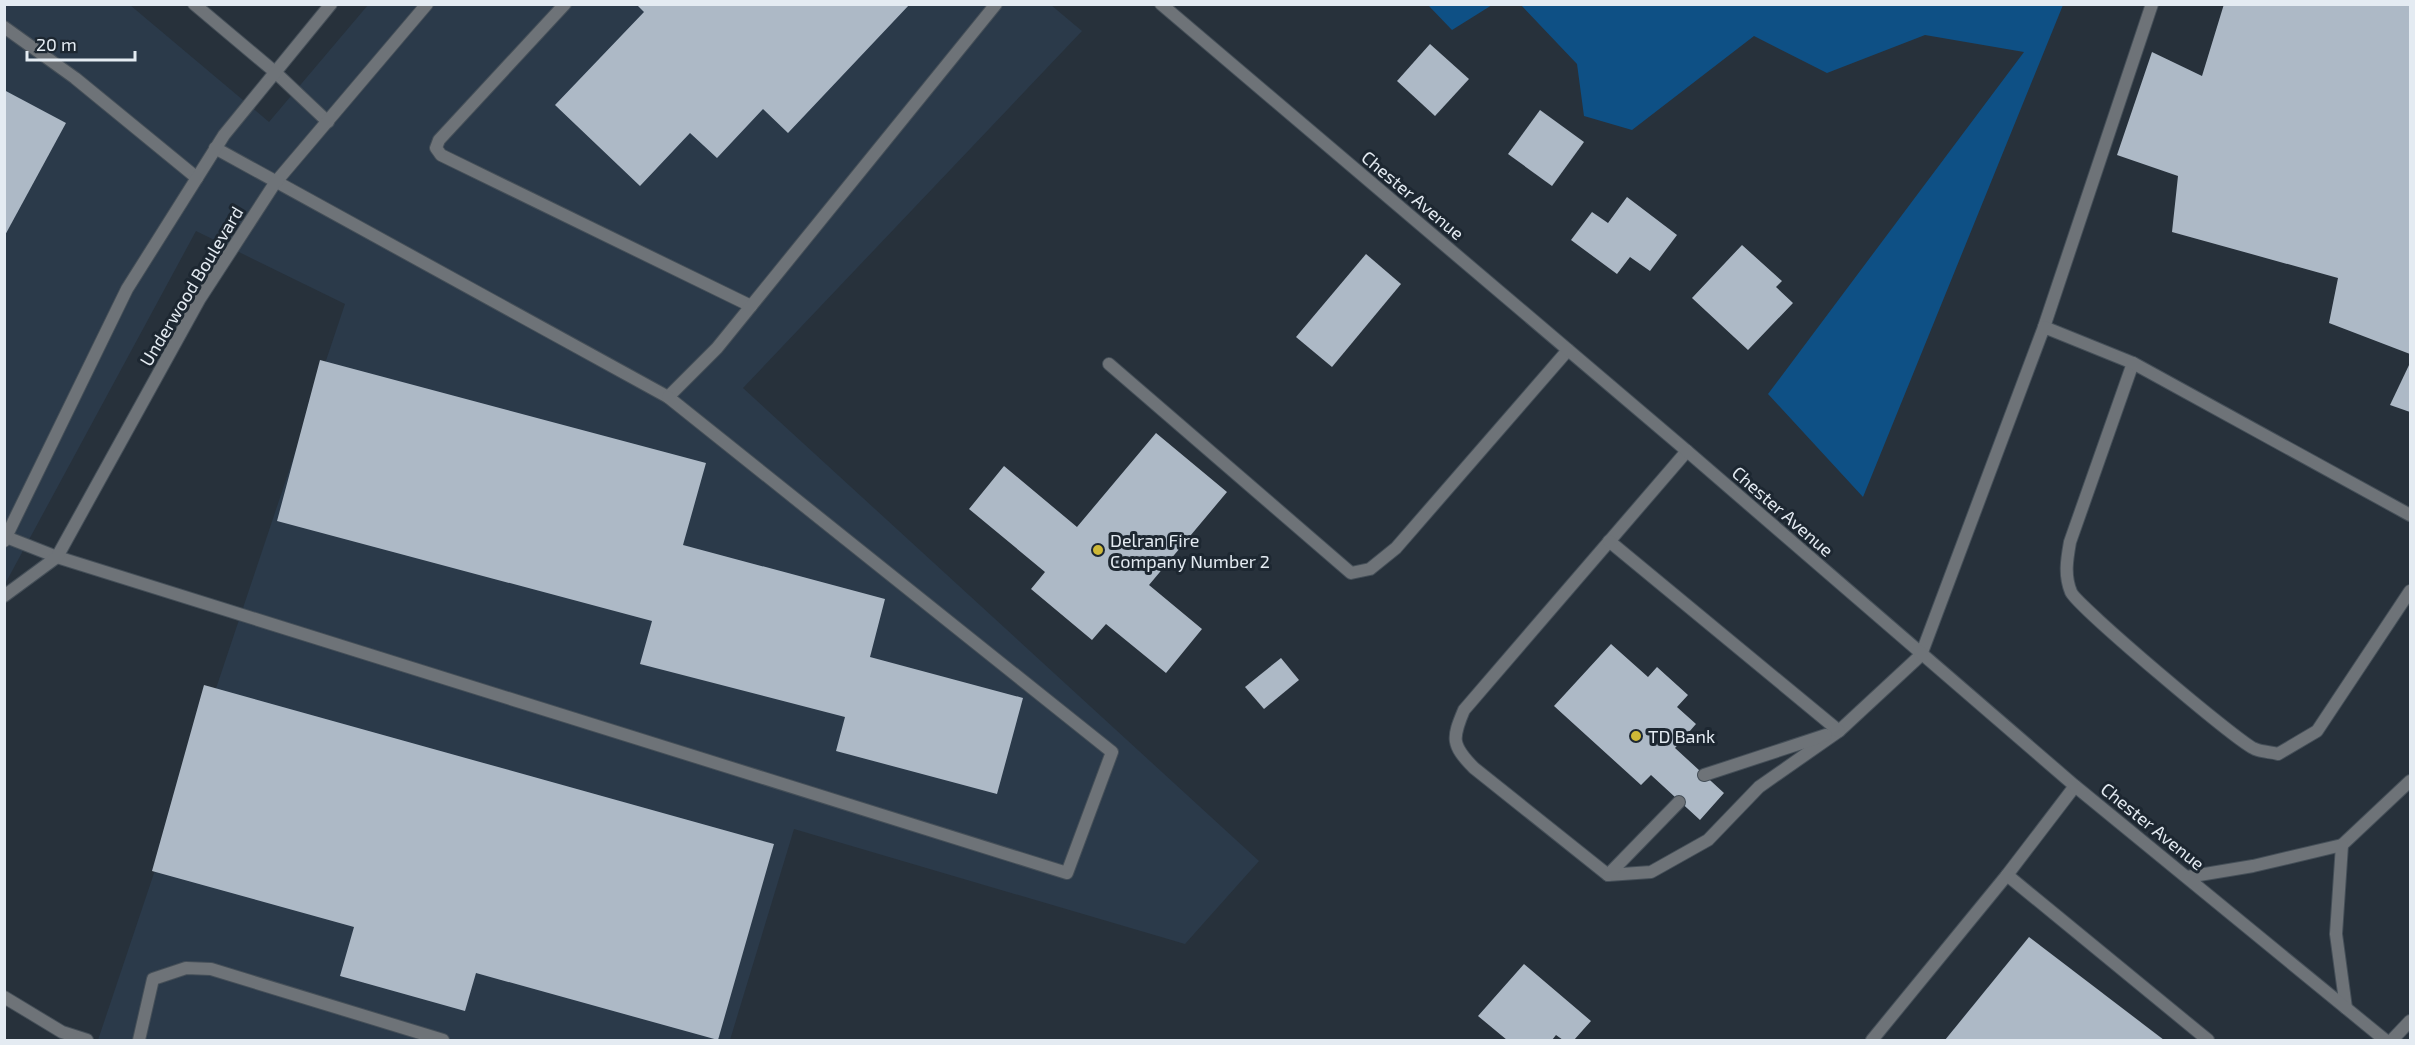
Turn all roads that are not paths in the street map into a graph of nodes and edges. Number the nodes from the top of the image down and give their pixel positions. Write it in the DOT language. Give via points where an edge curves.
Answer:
graph roads {
  1 [pos="194,4"];
  2 [pos="331,4"];
  3 [pos="427,4"];
  4 [pos="565,4"];
  5 [pos="996,4"];
  6 [pos="1161,4"];
  7 [pos="2152,4"];
  8 [pos="4,27"];
  9 [pos="275,72"];
  10 [pos="328,122"];
  11 [pos="215,148"];
  12 [pos="197,178"];
  13 [pos="275,183"];
  14 [pos="751,306"];
  15 [pos="2044,327"];
  16 [pos="1568,350"];
  17 [pos="2133,363"];
  18 [pos="1109,364"];
  19 [pos="668,397"];
  20 [pos="1687,451"];
  21 [pos="2410,515"];
  22 [pos="5,539"];
  23 [pos="1610,541"];
  24 [pos="57,557"];
  25 [pos="2410,591"];
  26 [pos="4,596"];
  27 [pos="1921,655"];
  28 [pos="1839,731"];
  29 [pos="1704,775"];
  30 [pos="2410,781"];
  31 [pos="2075,786"];
  32 [pos="1679,802"];
  33 [pos="2342,845"];
  34 [pos="1608,875"];
  35 [pos="2007,875"];
  36 [pos="2187,877"];
  37 [pos="4,997"];
  38 [pos="2346,1008"];
  39 [pos="2410,1021"];
  40 [pos="87,1041"];
  41 [pos="139,1041"];
  42 [pos="443,1041"];
  43 [pos="1872,1041"];
  44 [pos="2208,1041"];
  45 [pos="2385,1041"];
  46 [pos="2392,1041"];
  1 -- 9 [label="street"];
  2 -- 9 [label="street"];
  3 -- 10 [label="street, Underwood Boulevard"];
  4 -- 14 [label="street" via="439,140 436,148 441,155"];
  5 -- 14 [label="street"];
  6 -- 16 [label="street, Chester Avenue"];
  7 -- 15 [label="street"];
  8 -- 12 [label="street" via="75,78"];
  9 -- 10 [label="street"];
  9 -- 11 [label="street"];
  10 -- 13 [label="street, Underwood Boulevard"];
  11 -- 12 [label="street"];
  11 -- 13 [label="street"];
  12 -- 22 [label="street" via="127,289"];
  13 -- 19 [label="street"];
  13 -- 24 [label="street, Underwood Boulevard" via="199,300"];
  14 -- 19 [label="street" via="717,348"];
  15 -- 17 [label="street"];
  15 -- 27 [label="street"];
  16 -- 18 [label="street" via="1396,548 1370,569 1351,573"];
  16 -- 20 [label="street, Chester Avenue"];
  17 -- 21 [label="street"];
  17 -- 25 [label="street" via="2070,542 2066,569 2071,593 2093,616 2194,701 2254,749 2278,754 2317,731"];
  19 -- 24 [label="street" via="1112,752 1067,873"];
  20 -- 23 [label="street"];
  20 -- 27 [label="street, Chester Avenue"];
  22 -- 24 [label="street"];
  23 -- 28 [label="street"];
  23 -- 34 [label="street" via="1464,710 1454,733 1460,754 1474,768"];
  24 -- 26 [label="street, Underwood Boulevard"];
  27 -- 28 [label="street"];
  27 -- 31 [label="street, Chester Avenue"];
  28 -- 29 [label="street"];
  28 -- 34 [label="street" via="1759,787 1708,840 1651,872"];
  30 -- 33 [label="street"];
  31 -- 35 [label="street"];
  31 -- 36 [label="street, Chester Avenue"];
  32 -- 34 [label="street"];
  33 -- 36 [label="street"];
  33 -- 38 [label="street" via="2336,934"];
  35 -- 43 [label="street"];
  35 -- 44 [label="street"];
  36 -- 38 [label="street, Chester Avenue"];
  37 -- 40 [label="street" via="62,1032"];
  38 -- 45 [label="street, Chester Avenue"];
  39 -- 46 [label="street"];
  41 -- 42 [label="street" via="153,979 186,968 211,969"];
}
